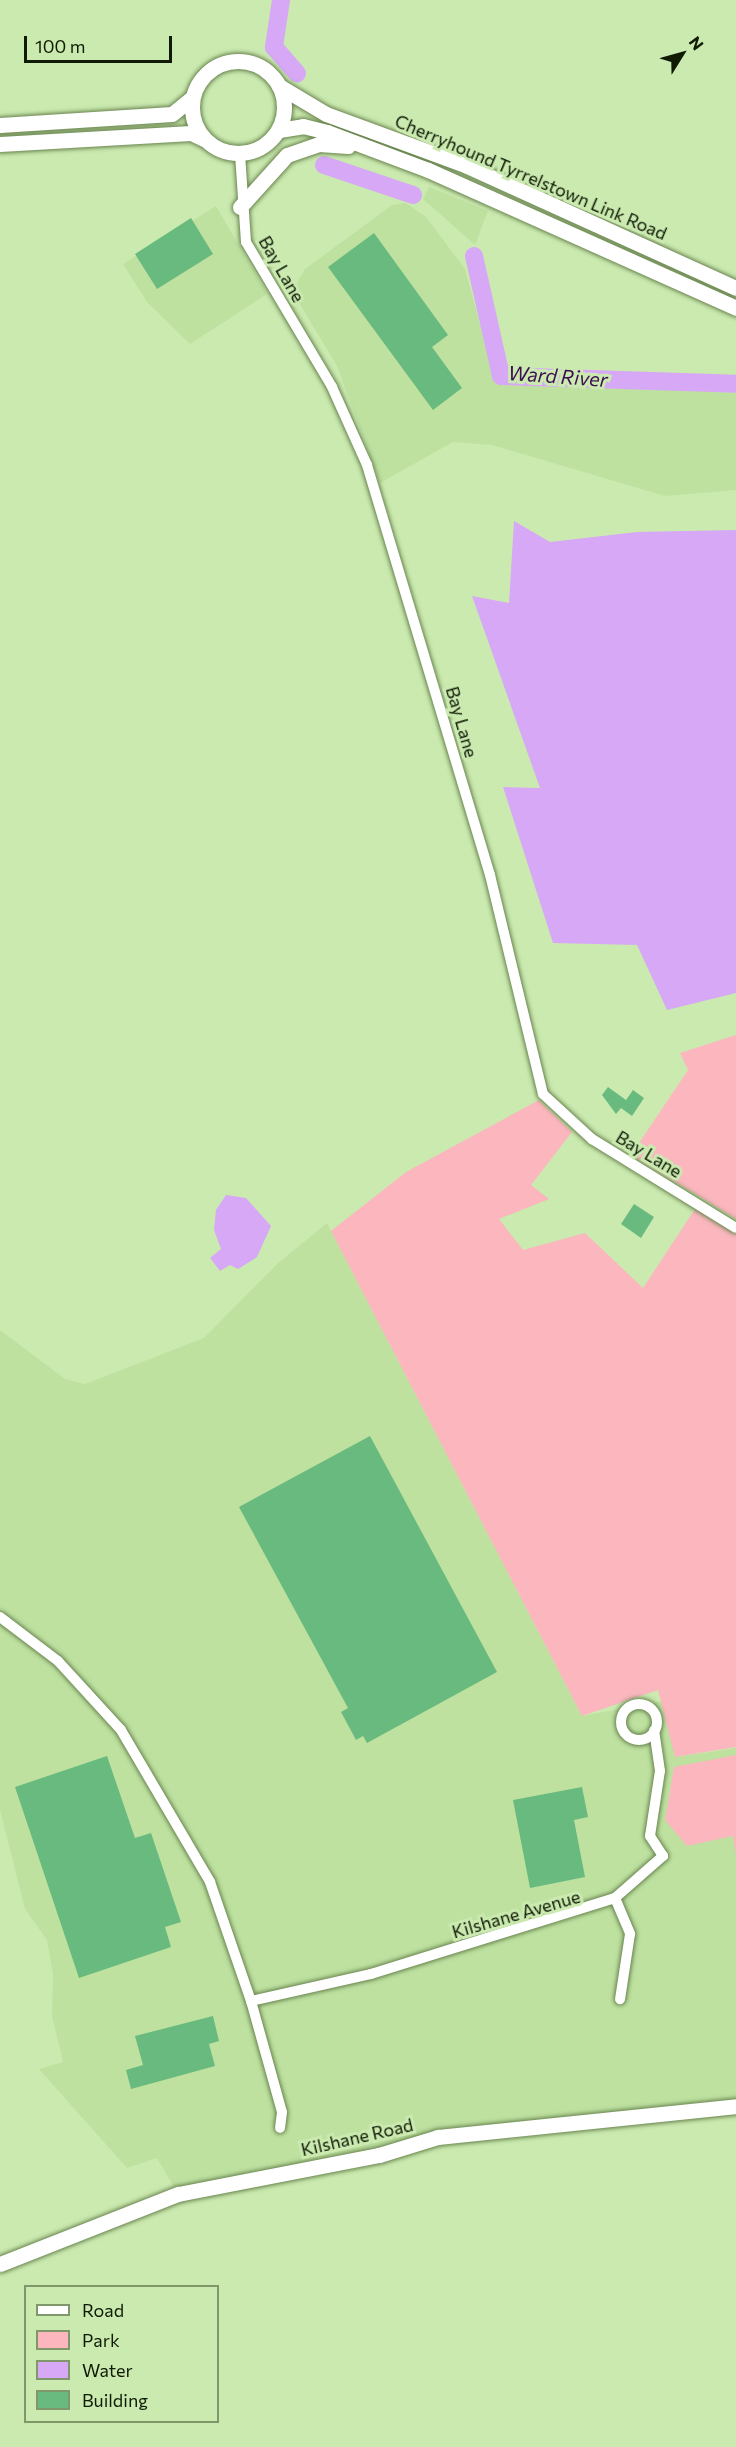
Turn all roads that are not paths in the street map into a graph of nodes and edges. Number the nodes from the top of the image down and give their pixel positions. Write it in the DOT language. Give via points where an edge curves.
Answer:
graph roads {
  1 [pos="279,86"];
  2 [pos="192,98"];
  3 [pos="0,125"];
  4 [pos="279,130"];
  5 [pos="204,139"];
  6 [pos="0,144"];
  7 [pos="240,154"];
  8 [pos="428,170"];
  9 [pos="240,207"];
  10 [pos="736,288"];
  11 [pos="736,308"];
  12 [pos="736,1228"];
  13 [pos="0,1617"];
  14 [pos="654,1730"];
  15 [pos="640,1739"];
  16 [pos="654,1748"];
  17 [pos="615,1898"];
  18 [pos="620,1999"];
  19 [pos="251,2001"];
  20 [pos="736,2106"];
  21 [pos="280,2128"];
  22 [pos="0,2264"];
  1 -- 2 [label="street" via="260,67 236,61 203,76"];
  1 -- 4 [label="street" via="284,101"];
  1 -- 10 [label="street, Cherryhound Tyrrelstown Link Road" via="326,114 467,166"];
  2 -- 3 [label="street" via="172,114"];
  2 -- 5 [label="street" via="193,120"];
  4 -- 7 [label="street" via="262,147"];
  4 -- 8 [label="street, Cherryhound Tyrrelstown Link Road" via="303,126 327,132"];
  5 -- 6 [label="street" via="191,133"];
  5 -- 7 [label="street"];
  7 -- 9 [label="street, Bay Lane"];
  8 -- 9 [label="street" via="363,149 319,144 276,163"];
  8 -- 11 [label="street, Cherryhound Tyrrelstown Link Road"];
  9 -- 12 [label="street, Bay Lane" via="254,259 360,445 490,875 543,1094 592,1139"];
  13 -- 19 [label="street" via="57,1661 121,1730 210,1882"];
  14 -- 15 [label="street"];
  14 -- 15 [label="street" via="651,1709 630,1706 622,1726"];
  14 -- 16 [label="street, Kilshane Avenue"];
  15 -- 16 [label="street"];
  16 -- 17 [label="street, Kilshane Avenue" via="660,1771 650,1836 663,1856"];
  17 -- 18 [label="street" via="630,1934"];
  17 -- 19 [label="street, Kilshane Avenue" via="371,1974"];
  19 -- 21 [label="street" via="282,2112"];
  20 -- 22 [label="street, Kilshane Road" via="438,2137 379,2155 178,2194"];
}
